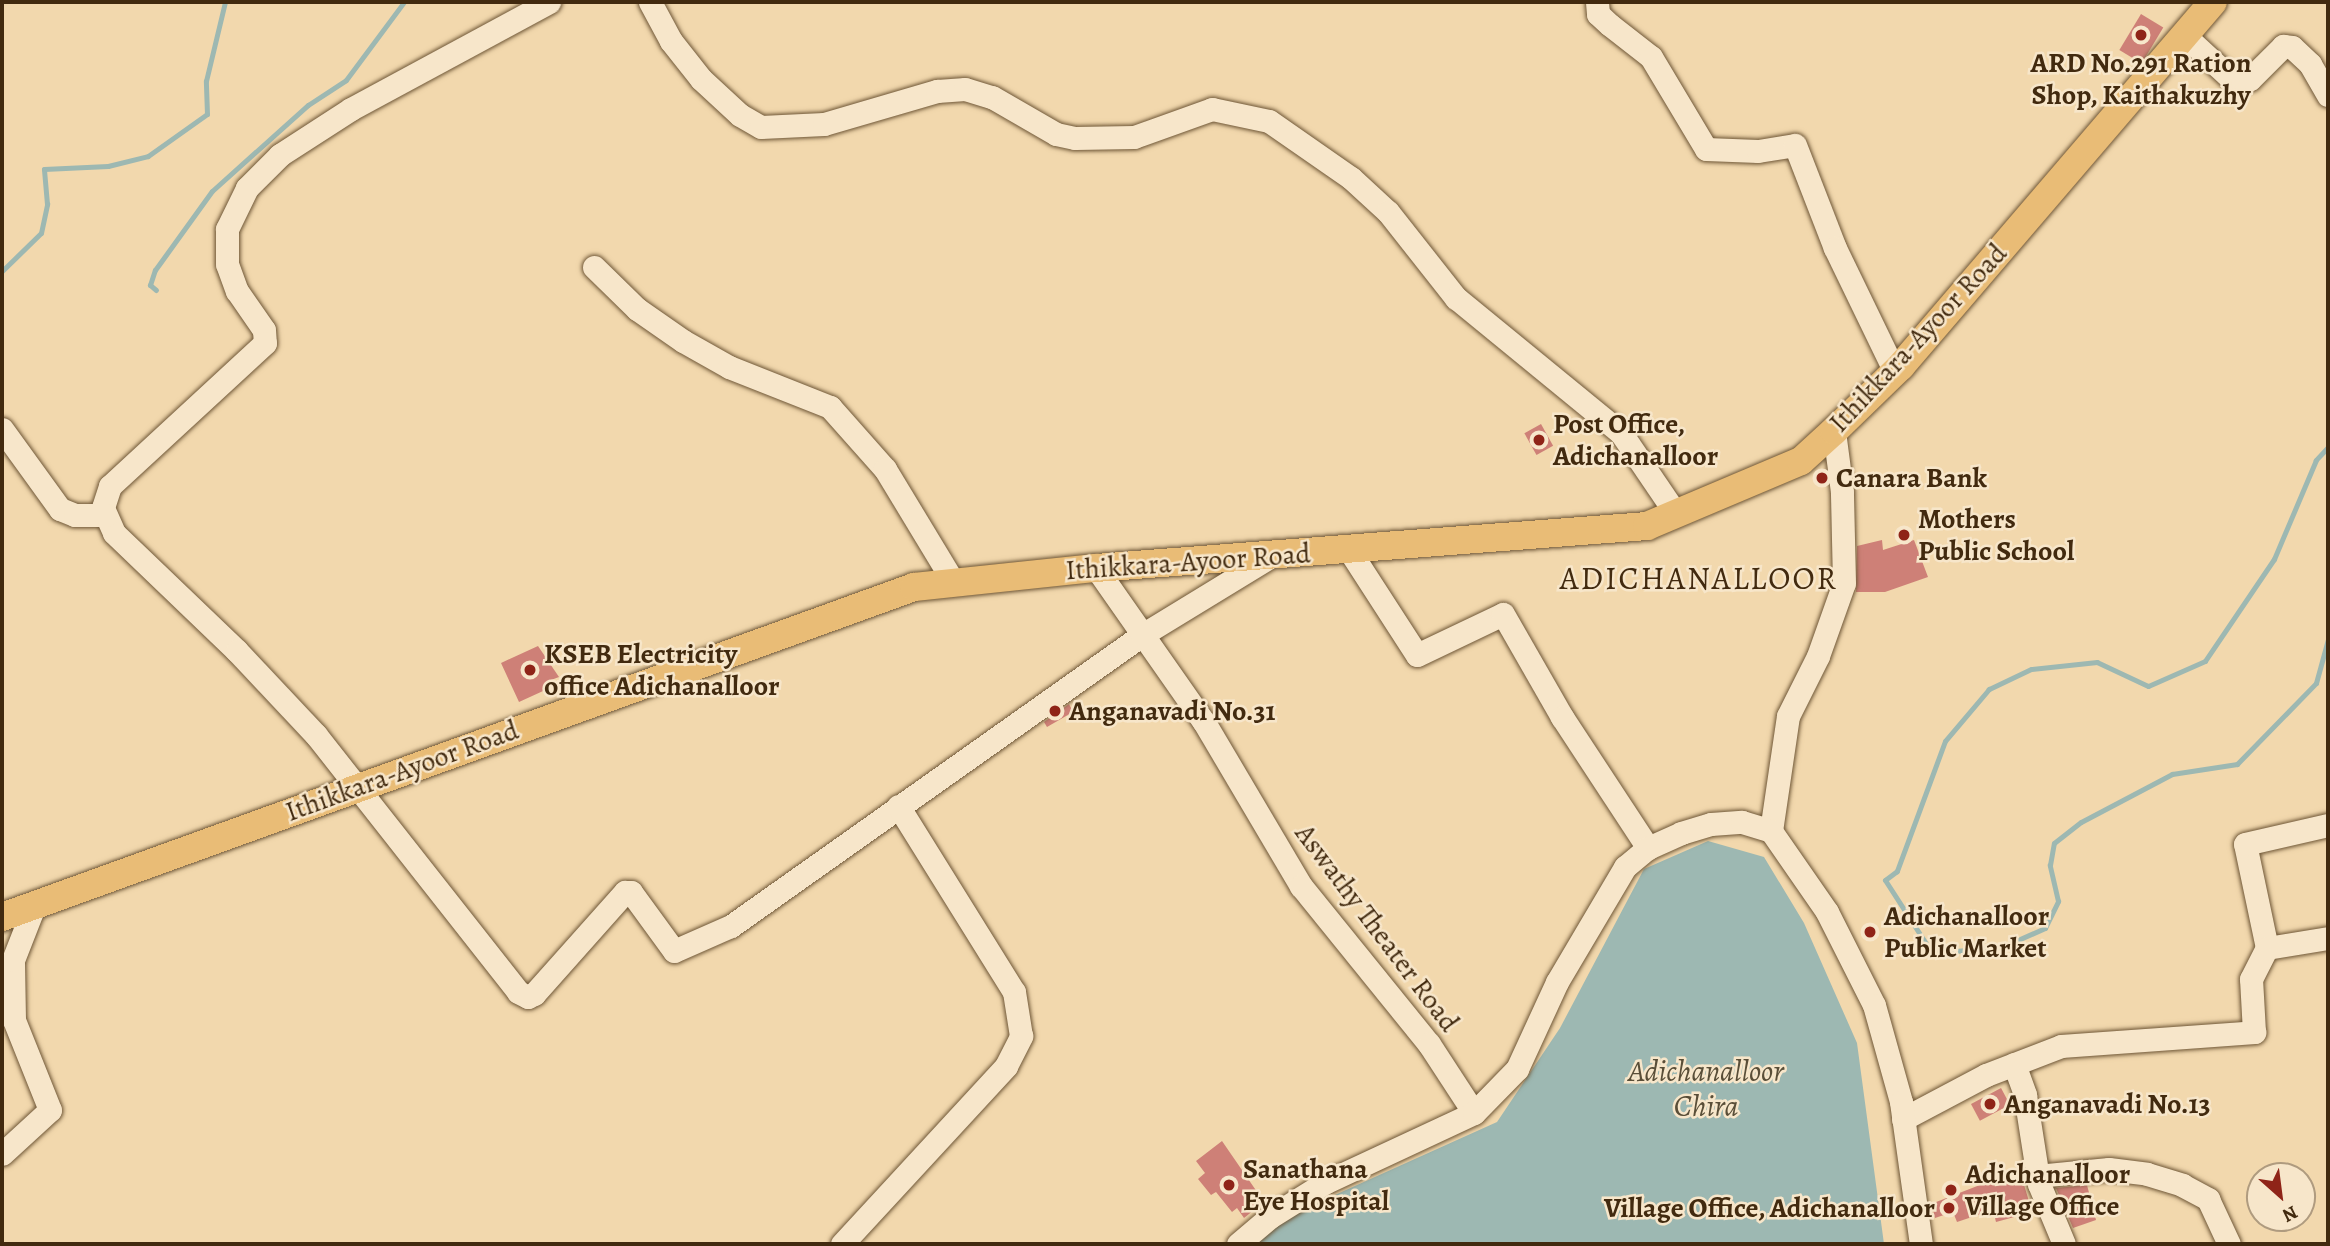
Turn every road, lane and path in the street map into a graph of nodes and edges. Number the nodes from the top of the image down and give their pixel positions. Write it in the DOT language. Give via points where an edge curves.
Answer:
graph roads {
  1 [pos="549,2"];
  2 [pos="650,2"];
  3 [pos="1597,2"];
  4 [pos="2213,2"];
  5 [pos="2184,35"];
  6 [pos="2328,95"];
  7 [pos="594,267"];
  8 [pos="1895,372"];
  9 [pos="2,429"];
  10 [pos="1834,431"];
  11 [pos="1676,514"];
  12 [pos="105,515"];
  13 [pos="1349,550"];
  14 [pos="1273,555"];
  15 [pos="1096,568"];
  16 [pos="954,583"];
  17 [pos="1142,635"];
  18 [pos="355,788"];
  19 [pos="898,806"];
  20 [pos="2328,825"];
  21 [pos="1771,831"];
  22 [pos="1648,848"];
  23 [pos="35,904"];
  24 [pos="2,917"];
  25 [pos="2328,937"];
  26 [pos="2267,948"];
  27 [pos="2014,1064"];
  28 [pos="1474,1113"];
  29 [pos="1903,1119"];
  30 [pos="2,1154"];
  31 [pos="2037,1176"];
  32 [pos="842,1244"];
  33 [pos="1238,1244"];
  34 [pos="1921,1244"];
  35 [pos="2064,1244"];
  36 [pos="2229,1244"];
  1 -- 12 [label="street" via="351,109 280,155 247,188 227,229 227,264 237,291 264,330 265,343 110,486"];
  2 -- 11 [label="street" via="671,41 701,79 740,115 761,127 824,124 937,91 965,89 992,97 1056,134 1097,141 1161,131 1212,109 1269,121 1351,178 1388,212 1456,298 1620,433"];
  3 -- 8 [label="street" via="1604,20 1651,57 1706,149 1758,151 1795,145 1835,248"];
  4 -- 5 [label="main road, Ithikkara-Ayoor Road"];
  5 -- 6 [label="street" via="2235,82 2250,79 2283,46 2292,47 2311,64"];
  5 -- 8 [label="main road, Ithikkara-Ayoor Road"];
  7 -- 16 [label="street" via="637,309 683,341 729,367 831,407 885,469"];
  8 -- 10 [label="main road, Ithikkara-Ayoor Road"];
  9 -- 12 [label="street" via="60,509 75,515"];
  10 -- 11 [label="main road, Ithikkara-Ayoor Road" via="1801,461"];
  10 -- 21 [label="street" via="1842,492 1844,583 1829,631 1788,716"];
  11 -- 13 [label="main road, Ithikkara-Ayoor Road" via="1647,526"];
  12 -- 18 [label="street" via="114,533 237,651 316,735"];
  13 -- 14 [label="main road, Ithikkara-Ayoor Road"];
  13 -- 22 [label="street" via="1417,655 1503,614 1562,717"];
  14 -- 15 [label="main road, Ithikkara-Ayoor Road"];
  14 -- 17 [label="street"];
  15 -- 16 [label="main road, Ithikkara-Ayoor Road"];
  15 -- 17 [label="street, Aswathy Theater Road"];
  16 -- 18 [label="main road, Ithikkara-Ayoor Road" via="914,587"];
  17 -- 19 [label="street"];
  17 -- 28 [label="street, Aswathy Theater Road" via="1203,722 1301,886 1412,1022"];
  18 -- 19 [label="street" via="527,998 625,892 631,892 674,951 680,952 783,893"];
  18 -- 23 [label="main road, Ithikkara-Ayoor Road"];
  19 -- 32 [label="street" via="1014,992 1021,1036 1006,1066"];
  20 -- 26 [label="street" via="2245,844"];
  21 -- 22 [label="street" via="1742,822 1711,824"];
  21 -- 29 [label="street" via="1827,912 1874,1005"];
  22 -- 28 [label="street" via="1613,885 1557,982 1517,1069"];
  23 -- 24 [label="main road, Ithikkara-Ayoor Road"];
  23 -- 30 [label="street" via="13,960 14,1020 50,1110"];
  25 -- 26 [label="street"];
  26 -- 27 [label="street" via="2251,979 2254,1032 2095,1041 2061,1046"];
  27 -- 29 [label="street"];
  27 -- 31 [label="street" via="2025,1095"];
  28 -- 33 [label="street" via="1326,1182 1270,1217"];
  29 -- 34 [label="street"];
  31 -- 35 [label="street"];
  31 -- 36 [label="street" via="2109,1169 2182,1185 2208,1199"];
}
